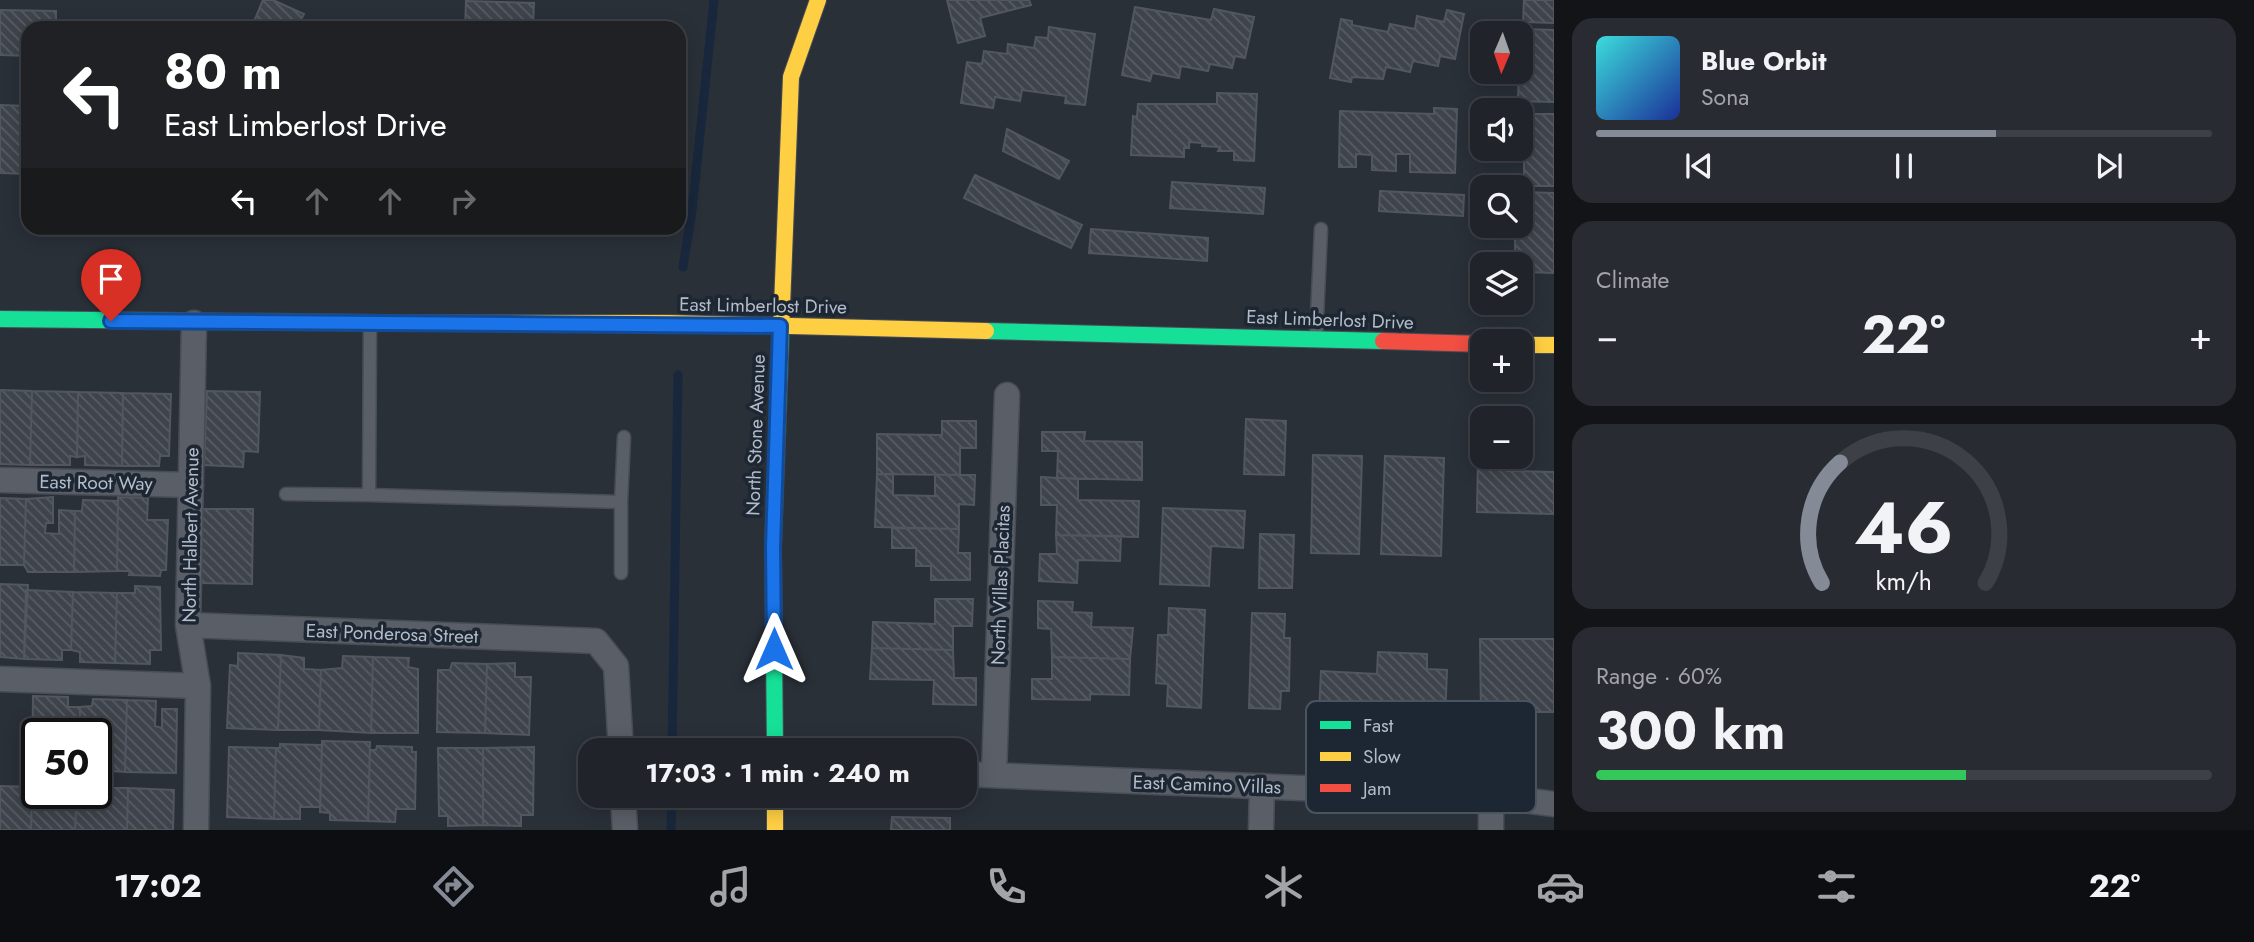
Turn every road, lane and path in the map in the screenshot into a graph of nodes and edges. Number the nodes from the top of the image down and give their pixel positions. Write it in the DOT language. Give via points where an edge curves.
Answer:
graph roads {
  1 [pos="818,0"];
  2 [pos="1321,229"];
  3 [pos="0,319"];
  4 [pos="194,323"];
  5 [pos="370,323"];
  6 [pos="780,326"];
  7 [pos="1316,340"];
  8 [pos="1470,344"];
  9 [pos="1533,345"];
  10 [pos="1554,345"];
  11 [pos="1007,395"];
  12 [pos="624,437"];
  13 [pos="0,480"];
  14 [pos="191,485"];
  15 [pos="286,494"];
  16 [pos="369,495"];
  17 [pos="621,502"];
  18 [pos="621,573"];
  19 [pos="188,625"];
  20 [pos="0,679"];
  21 [pos="198,686"];
  22 [pos="620,738"];
  23 [pos="775,738"];
  24 [pos="977,774"];
  25 [pos="994,775"];
  26 [pos="1262,786"];
  27 [pos="1306,788"];
  28 [pos="1536,802"];
  29 [pos="1554,804"];
  30 [pos="624,808"];
  31 [pos="775,808"];
  32 [pos="196,830"];
  33 [pos="625,830"];
  34 [pos="775,830"];
  35 [pos="1261,830"];
  1 -- 6 [label="street, North Stone Avenue" via="791,76"];
  2 -- 7 [label="lane"];
  3 -- 4 [label="street, East Limberlost Drive"];
  4 -- 5 [label="street, East Limberlost Drive"];
  4 -- 14 [label="street, North Halbert Avenue"];
  5 -- 6 [label="street, East Limberlost Drive"];
  5 -- 16 [label="lane"];
  6 -- 7 [label="street, East Limberlost Drive"];
  6 -- 23 [label="street, North Stone Avenue" via="773,547"];
  7 -- 8 [label="street, East Limberlost Drive"];
  9 -- 10 [label="street"];
  11 -- 25 [label="street, North Villas Placitas"];
  12 -- 17 [label="lane"];
  13 -- 14 [label="street, East Root Way"];
  14 -- 19 [label="street, North Halbert Avenue"];
  15 -- 16 [label="lane"];
  16 -- 17 [label="lane"];
  17 -- 18 [label="lane"];
  19 -- 21 [label="street, North Halbert Avenue"];
  19 -- 22 [label="street, East Ponderosa Street" via="596,641 616,666"];
  20 -- 21 [label="street"];
  21 -- 32 [label="street, North Halbert Avenue"];
  24 -- 25 [label="street, East Camino Villas"];
  25 -- 26 [label="street, East Camino Villas"];
  26 -- 27 [label="street, East Camino Villas"];
  26 -- 35 [label="street"];
  28 -- 29 [label="street, East Camino Villas"];
  30 -- 33 [label="street"];
  31 -- 34 [label="street"];
}
